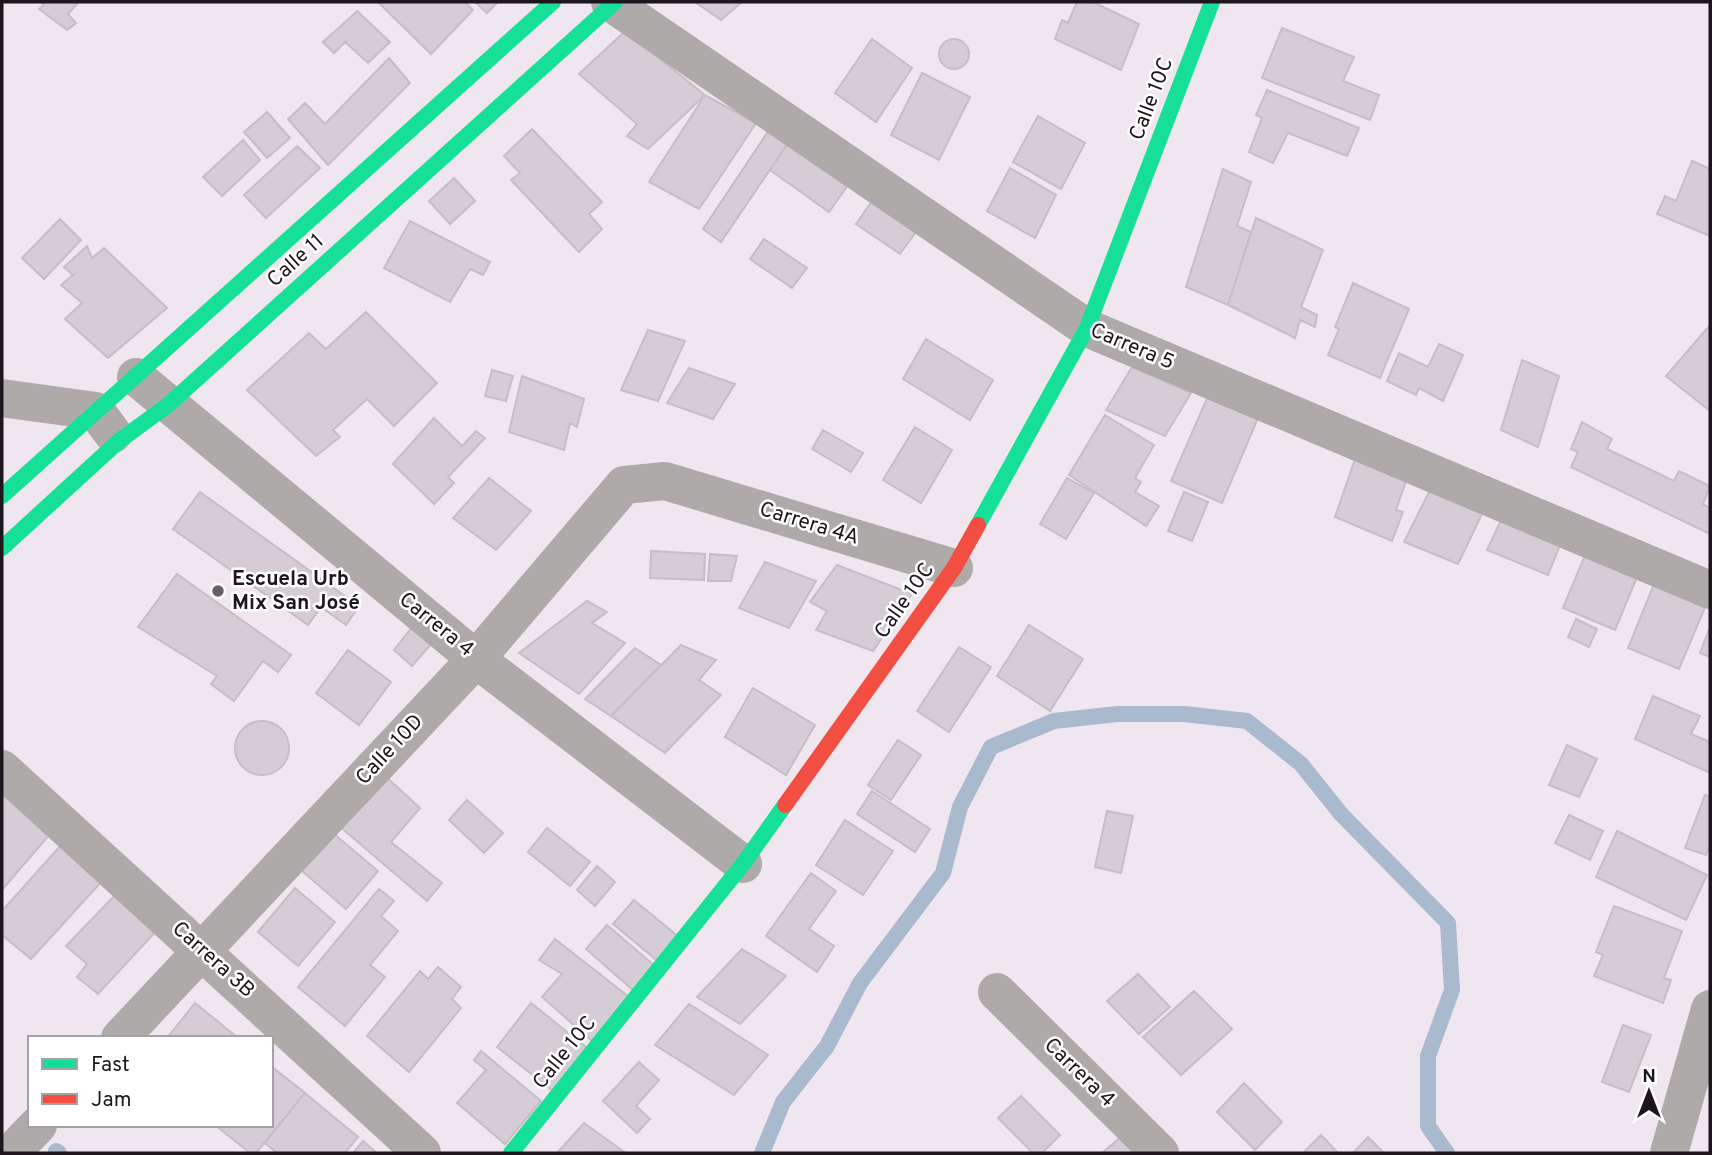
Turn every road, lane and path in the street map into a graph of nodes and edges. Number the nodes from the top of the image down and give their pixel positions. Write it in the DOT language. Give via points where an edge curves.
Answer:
graph roads {
  1 [pos="553,2"];
  2 [pos="612,2"];
  3 [pos="1212,2"];
  4 [pos="1087,328"];
  5 [pos="136,377"];
  6 [pos="2,398"];
  7 [pos="169,405"];
  8 [pos="96,411"];
  9 [pos="119,442"];
  10 [pos="665,481"];
  11 [pos="2,496"];
  12 [pos="2,548"];
  13 [pos="954,568"];
  14 [pos="1710,590"];
  15 [pos="476,659"];
  16 [pos="2,769"];
  17 [pos="743,864"];
  18 [pos="202,951"];
  19 [pos="997,992"];
  20 [pos="1710,1009"];
  21 [pos="122,1036"];
  22 [pos="36,1127"];
  23 [pos="11,1153"];
  24 [pos="422,1153"];
  25 [pos="511,1153"];
  26 [pos="1160,1153"];
  27 [pos="1668,1153"];
  1 -- 5 [label="street, Calle 11"];
  2 -- 4 [label="street, Carrera 5"];
  2 -- 7 [label="street, Calle 11"];
  3 -- 4 [label="street, Calle 10C"];
  4 -- 13 [label="street, Calle 10C"];
  4 -- 14 [label="street, Carrera 5"];
  5 -- 7 [label="street, Carrera 4"];
  5 -- 8 [label="street, Calle 11"];
  6 -- 8 [label="street"];
  7 -- 9 [label="street, Calle 11"];
  7 -- 15 [label="street, Carrera 4"];
  8 -- 9 [label="street"];
  8 -- 11 [label="street, Calle 11"];
  9 -- 12 [label="street, Calle 11"];
  10 -- 13 [label="street, Carrera 4A"];
  10 -- 15 [label="street, Calle 10D" via="624,485"];
  13 -- 17 [label="street, Calle 10C"];
  15 -- 17 [label="street, Carrera 4"];
  15 -- 18 [label="street, Calle 10D"];
  16 -- 18 [label="street, Carrera 3B"];
  17 -- 25 [label="street, Calle 10C"];
  18 -- 21 [label="street, Calle 10D"];
  18 -- 24 [label="street, Carrera 3B"];
  19 -- 26 [label="street, Carrera 4"];
  20 -- 27 [label="street"];
  22 -- 23 [label="street"];
}
